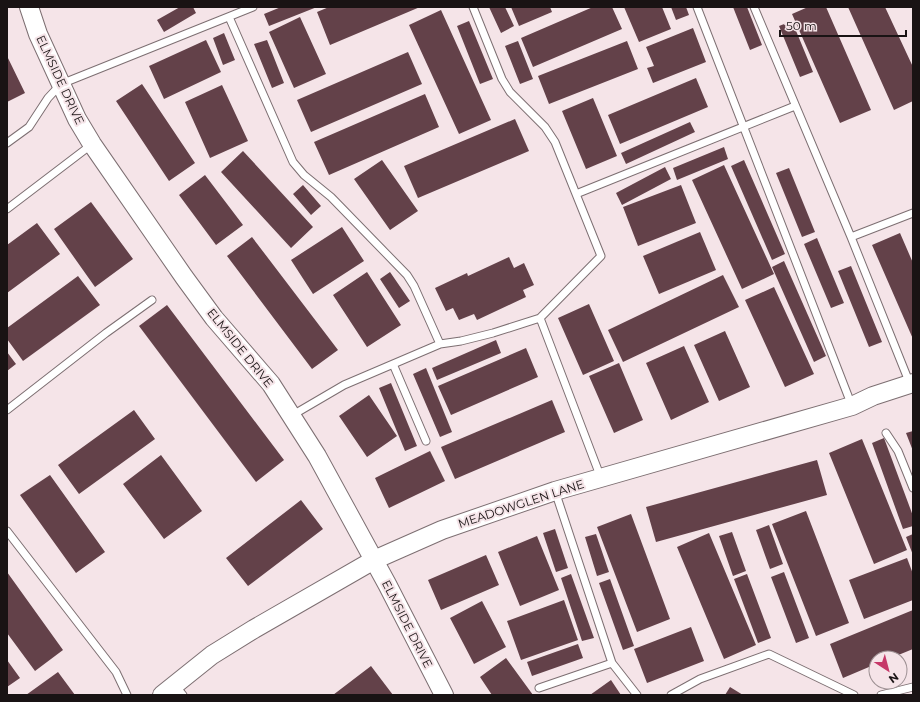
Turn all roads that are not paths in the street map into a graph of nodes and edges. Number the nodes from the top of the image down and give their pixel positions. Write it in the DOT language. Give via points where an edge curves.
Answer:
graph roads {
  1 [pos="29,7"];
  2 [pos="253,7"];
  3 [pos="473,7"];
  4 [pos="697,7"];
  5 [pos="754,7"];
  6 [pos="229,17"];
  7 [pos="61,84"];
  8 [pos="795,106"];
  9 [pos="744,127"];
  10 [pos="7,143"];
  11 [pos="92,144"];
  12 [pos="576,194"];
  13 [pos="7,209"];
  14 [pos="913,213"];
  15 [pos="851,237"];
  16 [pos="152,300"];
  17 [pos="540,318"];
  18 [pos="440,344"];
  19 [pos="393,364"];
  20 [pos="912,384"];
  21 [pos="852,406"];
  22 [pos="7,410"];
  23 [pos="291,416"];
  24 [pos="886,433"];
  25 [pos="426,441"];
  26 [pos="601,478"];
  27 [pos="913,488"];
  28 [pos="555,491"];
  29 [pos="7,531"];
  30 [pos="374,560"];
  31 [pos="612,663"];
  32 [pos="913,686"];
  33 [pos="539,688"];
  34 [pos="173,691"];
  35 [pos="127,695"];
  36 [pos="444,695"];
  37 [pos="637,695"];
  38 [pos="671,695"];
  39 [pos="854,695"];
  40 [pos="881,695"];
  1 -- 7 [label="street, ELMSIDE DRIVE" via="38,34"];
  2 -- 6 [label="lane"];
  3 -- 12 [label="lane" via="502,79 510,92 545,127 555,142"];
  4 -- 9 [label="lane"];
  5 -- 8 [label="lane"];
  6 -- 7 [label="lane"];
  6 -- 18 [label="lane" via="293,162 304,175 331,196 407,275"];
  7 -- 10 [label="lane" via="48,98 29,127"];
  7 -- 11 [label="street, ELMSIDE DRIVE"];
  8 -- 9 [label="lane"];
  8 -- 15 [label="lane"];
  9 -- 12 [label="lane"];
  9 -- 21 [label="lane"];
  11 -- 13 [label="lane"];
  11 -- 23 [label="street, ELMSIDE DRIVE" via="184,277 214,318 271,384"];
  12 -- 17 [label="lane" via="601,256"];
  14 -- 15 [label="lane"];
  15 -- 20 [label="lane"];
  16 -- 22 [label="lane"];
  17 -- 18 [label="lane" via="493,333"];
  17 -- 26 [label="lane"];
  18 -- 19 [label="lane"];
  19 -- 23 [label="lane" via="344,385"];
  19 -- 25 [label="lane"];
  20 -- 21 [label="street, MEADOWGLEN LANE" via="873,396"];
  21 -- 26 [label="street, MEADOWGLEN LANE"];
  23 -- 30 [label="street, ELMSIDE DRIVE" via="317,456"];
  24 -- 27 [label="lane" via="898,451"];
  26 -- 28 [label="street, MEADOWGLEN LANE"];
  28 -- 30 [label="street, MEADOWGLEN LANE" via="442,530"];
  28 -- 31 [label="lane"];
  29 -- 35 [label="lane" via="116,672"];
  30 -- 34 [label="street, MEADOWGLEN LANE" via="212,655"];
  30 -- 36 [label="street, ELMSIDE DRIVE"];
  31 -- 33 [label="lane"];
  31 -- 37 [label="lane"];
  32 -- 40 [label="lane"];
  38 -- 39 [label="lane" via="700,679 769,654"];
}
